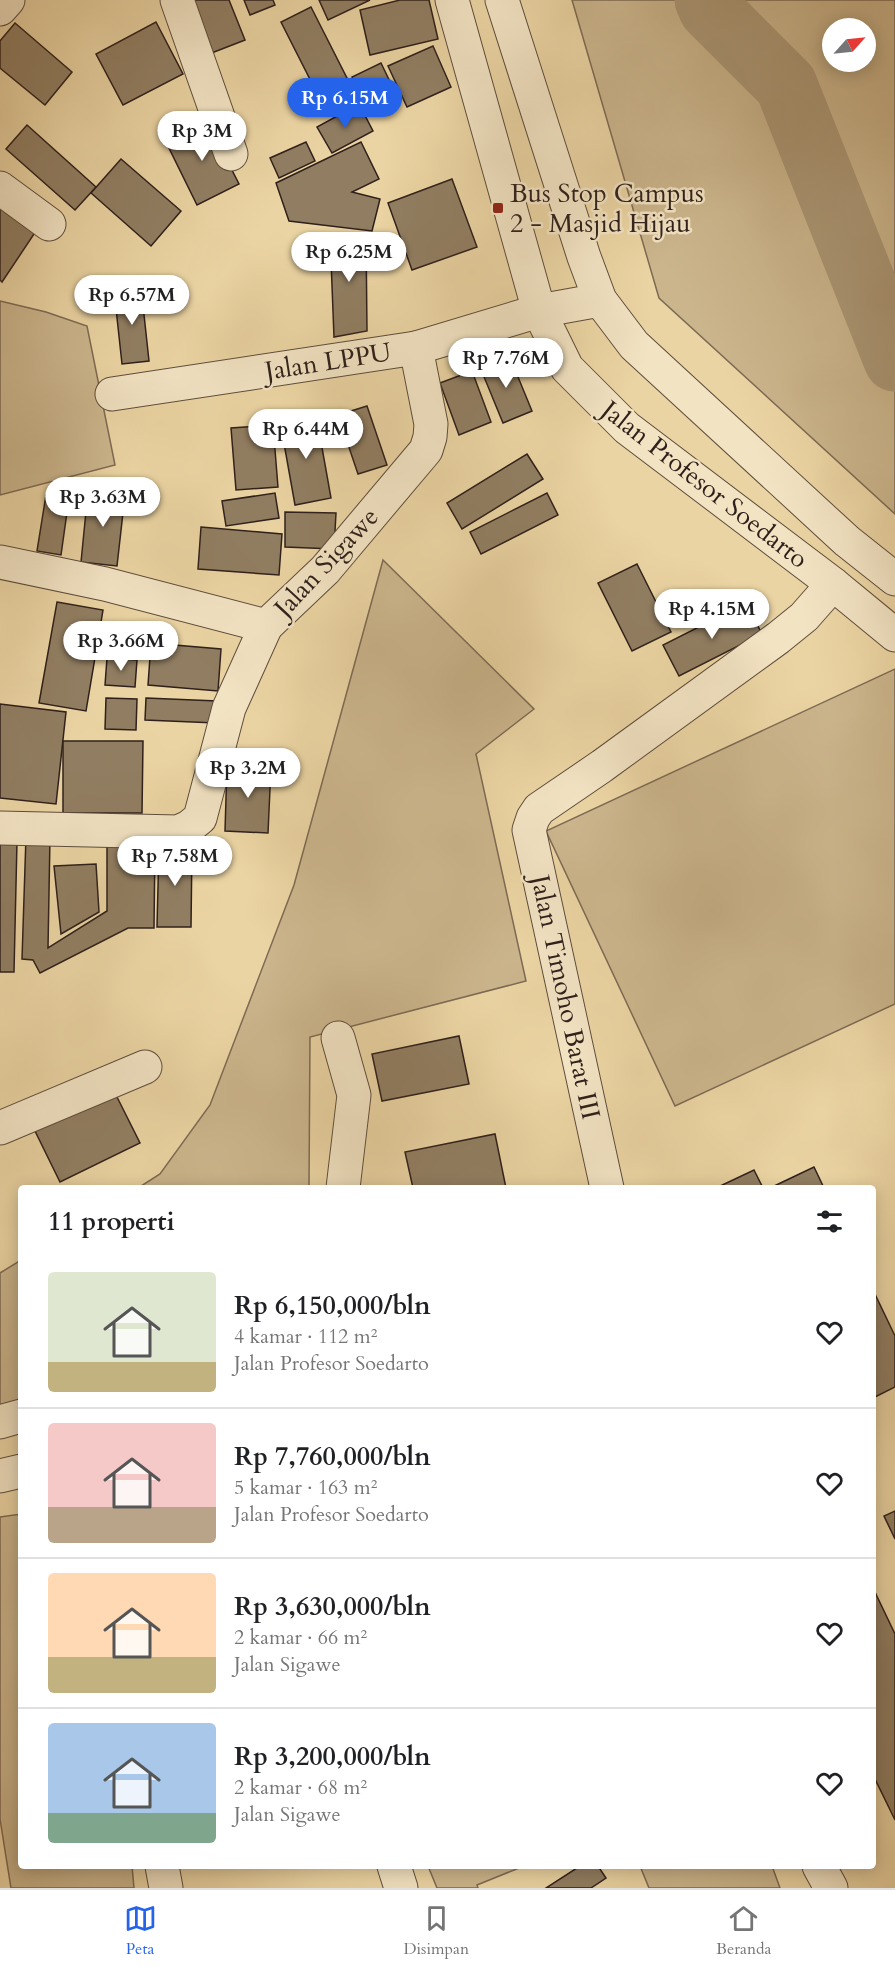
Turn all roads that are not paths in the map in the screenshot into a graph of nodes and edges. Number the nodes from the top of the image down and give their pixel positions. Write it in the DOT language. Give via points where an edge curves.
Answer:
graph roads {
  1 [pos="8,0"];
  2 [pos="177,0"];
  3 [pos="452,0"];
  4 [pos="502,0"];
  5 [pos="0,9"];
  6 [pos="231,153"];
  7 [pos="0,188"];
  8 [pos="49,224"];
  9 [pos="600,300"];
  10 [pos="539,311"];
  11 [pos="416,348"];
  12 [pos="112,394"];
  13 [pos="0,562"];
  14 [pos="895,579"];
  15 [pos="833,584"];
  16 [pos="266,626"];
  17 [pos="895,635"];
  18 [pos="0,828"];
  19 [pos="338,1038"];
  20 [pos="145,1067"];
  21 [pos="0,1128"];
  22 [pos="343,1185"];
  23 [pos="606,1185"];
  24 [pos="18,1417"];
  25 [pos="0,1422"];
  26 [pos="18,1472"];
  27 [pos="0,1476"];
  28 [pos="163,1869"];
  29 [pos="395,1869"];
  30 [pos="821,1869"];
  31 [pos="166,1888"];
  32 [pos="401,1888"];
  33 [pos="831,1888"];
  1 -- 5 [label="street"];
  2 -- 6 [label="street"];
  3 -- 10 [label="street, Jalan Profesor Soedarto"];
  4 -- 9 [label="street, Jalan Profesor Soedarto"];
  7 -- 8 [label="street"];
  9 -- 10 [label="street, Jalan LPPU"];
  9 -- 14 [label="street, Jalan Profesor Soedarto" via="634,345 847,541"];
  10 -- 11 [label="street, Jalan LPPU"];
  10 -- 15 [label="street, Jalan Profesor Soedarto" via="567,368 627,429"];
  11 -- 12 [label="street, Jalan LPPU"];
  11 -- 16 [label="street, Jalan Sigawe" via="432,424 426,450 325,570"];
  13 -- 16 [label="street, Jalan Sigawe" via="105,584"];
  15 -- 17 [label="street, Jalan Profesor Soedarto"];
  15 -- 23 [label="street, Jalan Timoho Barat III" via="804,617 778,638 539,809 533,818 529,830"];
  16 -- 18 [label="street" via="229,708 200,818 189,828 178,832"];
  19 -- 22 [label="street" via="354,1095"];
  20 -- 21 [label="street"];
  24 -- 25 [label="street"];
  26 -- 27 [label="street"];
  28 -- 31 [label="street"];
  29 -- 32 [label="street"];
  30 -- 33 [label="street"];
}
